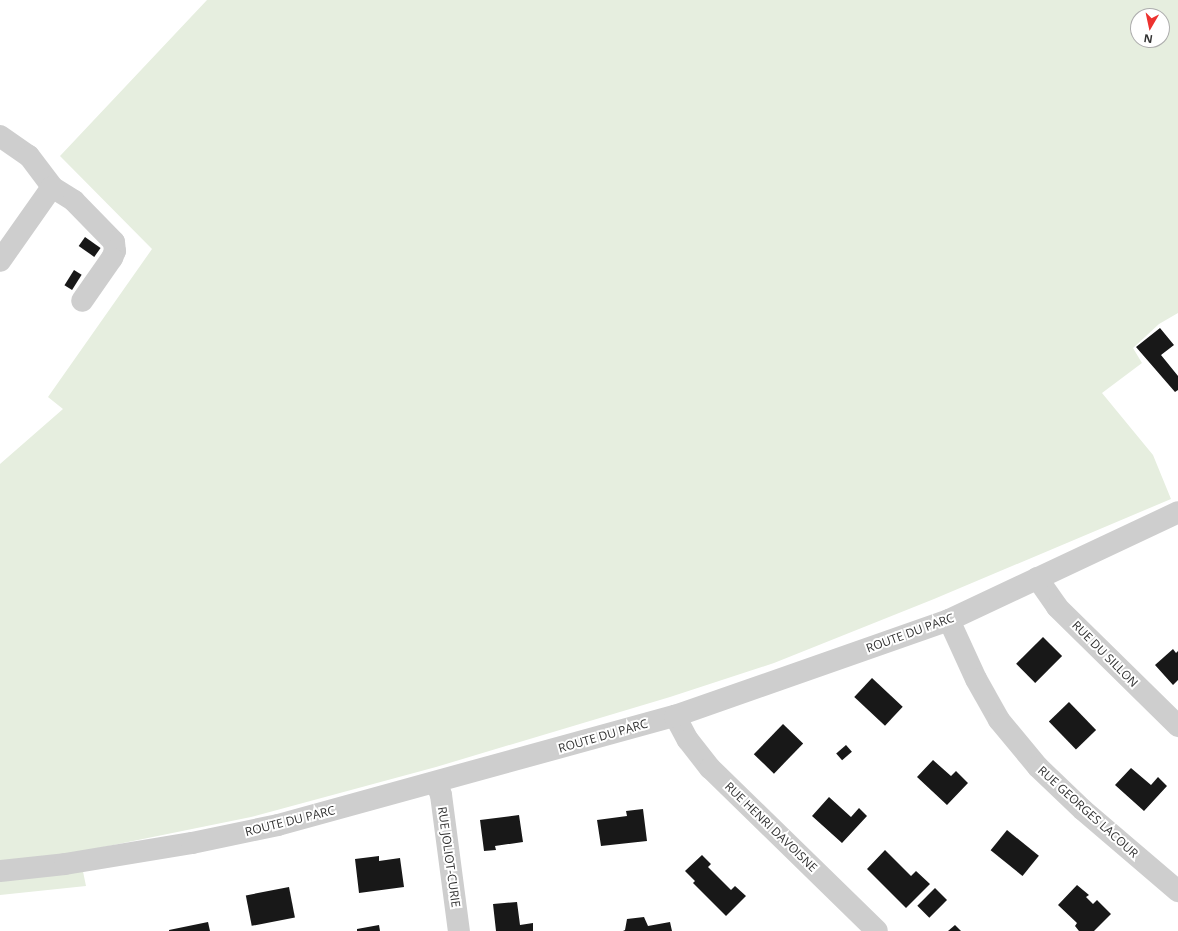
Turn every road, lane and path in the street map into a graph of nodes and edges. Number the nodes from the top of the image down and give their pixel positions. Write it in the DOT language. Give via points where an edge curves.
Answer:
graph roads {
  1 [pos="0,136"];
  2 [pos="52,187"];
  3 [pos="0,261"];
  4 [pos="82,301"];
  5 [pos="1178,512"];
  6 [pos="1037,578"];
  7 [pos="950,620"];
  8 [pos="675,716"];
  9 [pos="1178,726"];
  10 [pos="436,783"];
  11 [pos="0,870"];
  12 [pos="1178,891"];
  13 [pos="459,931"];
  14 [pos="877,931"];
  1 -- 2 [label="street" via="29,156"];
  2 -- 3 [label="street"];
  2 -- 4 [label="street" via="74,201 114,242 115,251 112,258"];
  5 -- 6 [label="street, ROUTE DU PARC"];
  6 -- 7 [label="street, ROUTE DU PARC"];
  6 -- 9 [label="street, RUE DU SILLON" via="1057,607"];
  7 -- 8 [label="street, ROUTE DU PARC"];
  7 -- 12 [label="street, RUE GEORGES LACOUR" via="976,679 999,720 1033,761 1083,810"];
  8 -- 10 [label="street, ROUTE DU PARC"];
  8 -- 14 [label="street, RUE HENRI DAVOISNE" via="688,740 710,768"];
  10 -- 11 [label="street, ROUTE DU PARC" via="278,825 192,843 66,864"];
  10 -- 13 [label="street, RUE JOLIOT-CURIE" via="441,796"];
}
